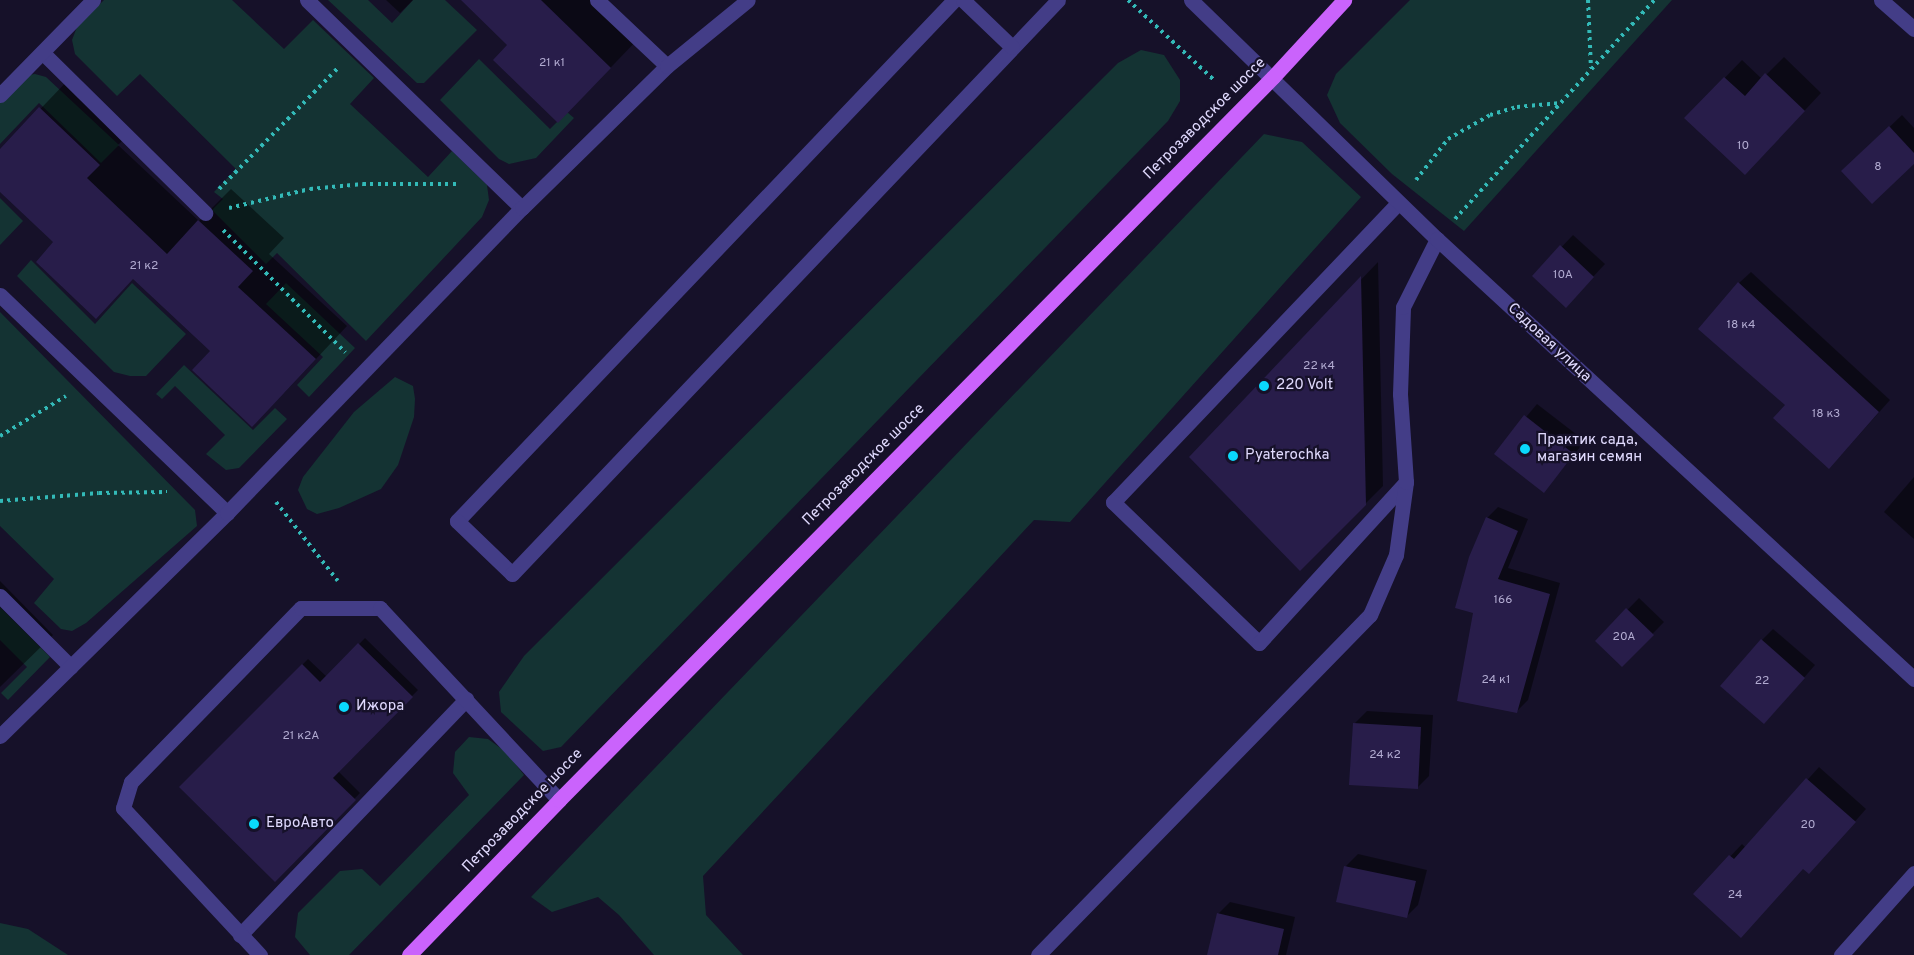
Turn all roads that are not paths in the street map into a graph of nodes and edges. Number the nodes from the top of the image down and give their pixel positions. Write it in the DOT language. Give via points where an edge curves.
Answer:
graph roads {
  1 [pos="93,0"];
  2 [pos="307,0"];
  3 [pos="597,0"];
  4 [pos="748,0"];
  5 [pos="954,0"];
  6 [pos="963,0"];
  7 [pos="1058,0"];
  8 [pos="1191,0"];
  9 [pos="1344,0"];
  10 [pos="1881,0"];
  11 [pos="1914,29"];
  12 [pos="1012,47"];
  13 [pos="43,53"];
  14 [pos="667,66"];
  15 [pos="1273,77"];
  16 [pos="0,95"];
  17 [pos="1398,203"];
  18 [pos="522,208"];
  19 [pos="202,210"];
  20 [pos="1437,239"];
  21 [pos="0,295"];
  22 [pos="1406,482"];
  23 [pos="227,513"];
  24 [pos="0,596"];
  25 [pos="71,667"];
  26 [pos="1914,679"];
  27 [pos="466,699"];
  28 [pos="0,736"];
  29 [pos="559,800"];
  30 [pos="1914,873"];
  31 [pos="240,935"];
  32 [pos="260,955"];
  33 [pos="409,955"];
  34 [pos="1038,955"];
  35 [pos="1841,955"];
  1 -- 13 [label="street"];
  2 -- 18 [label="street"];
  3 -- 14 [label="street"];
  4 -- 14 [label="street"];
  5 -- 12 [label="street" via="457,522 512,574"];
  6 -- 12 [label="street"];
  7 -- 12 [label="street"];
  8 -- 15 [label="street, Садовая улица"];
  9 -- 15 [label="main road, Петрозаводское шоссе"];
  10 -- 11 [label="street"];
  13 -- 16 [label="street"];
  13 -- 19 [label="street"];
  14 -- 18 [label="street"];
  15 -- 17 [label="street, Садовая улица"];
  15 -- 29 [label="main road, Петрозаводское шоссе"];
  17 -- 20 [label="street, Садовая улица"];
  17 -- 22 [label="street" via="1113,502 1259,643"];
  18 -- 23 [label="street"];
  20 -- 22 [label="street" via="1402,307 1400,394"];
  20 -- 26 [label="street, Садовая улица"];
  21 -- 23 [label="street"];
  22 -- 34 [label="street" via="1396,555 1370,615"];
  23 -- 25 [label="street"];
  24 -- 25 [label="street"];
  25 -- 28 [label="street"];
  27 -- 29 [label="street"];
  27 -- 31 [label="street"];
  27 -- 31 [label="street" via="380,608 301,608 130,782 123,808"];
  29 -- 33 [label="main road, Петрозаводское шоссе"];
  30 -- 35 [label="street"];
  31 -- 32 [label="street"];
}
